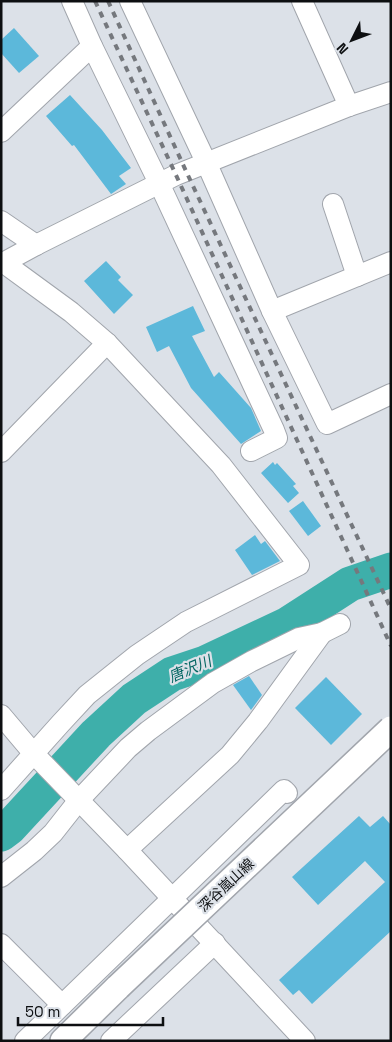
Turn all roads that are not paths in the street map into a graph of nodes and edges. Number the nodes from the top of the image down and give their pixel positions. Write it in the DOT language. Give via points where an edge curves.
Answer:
graph roads {
  1 [pos="72,1"];
  2 [pos="130,1"];
  3 [pos="302,1"];
  4 [pos="92,46"];
  5 [pos="391,92"];
  6 [pos="350,106"];
  7 [pos="1,132"];
  8 [pos="206,162"];
  9 [pos="159,183"];
  10 [pos="333,204"];
  11 [pos="1,220"];
  12 [pos="36,245"];
  13 [pos="391,262"];
  14 [pos="2,263"];
  15 [pos="357,276"];
  16 [pos="272,311"];
  17 [pos="107,344"];
  18 [pos="391,394"];
  19 [pos="251,451"];
  20 [pos="1,452"];
  21 [pos="1,715"];
  22 [pos="391,729"];
  23 [pos="36,757"];
  24 [pos="1,790"];
  25 [pos="287,793"];
  26 [pos="76,797"];
  27 [pos="127,850"];
  28 [pos="1,877"];
  29 [pos="173,898"];
  30 [pos="215,943"];
  31 [pos="1,944"];
  32 [pos="62,1005"];
  33 [pos="25,1041"];
  34 [pos="63,1041"];
  35 [pos="111,1041"];
  36 [pos="305,1041"];
  1 -- 4 [label="street"];
  2 -- 8 [label="street"];
  3 -- 6 [label="street"];
  4 -- 7 [label="street"];
  4 -- 9 [label="street"];
  5 -- 6 [label="street"];
  6 -- 8 [label="street"];
  8 -- 9 [label="street"];
  8 -- 16 [label="street"];
  9 -- 12 [label="street"];
  9 -- 19 [label="street" via="277,438"];
  10 -- 15 [label="street"];
  11 -- 12 [label="street"];
  12 -- 14 [label="street"];
  13 -- 15 [label="street"];
  14 -- 17 [label="street" via="71,312"];
  15 -- 16 [label="street"];
  16 -- 18 [label="street" via="327,424"];
  17 -- 20 [label="street"];
  17 -- 23 [label="street" via="221,465 299,565 186,622 137,655 87,695"];
  21 -- 23 [label="street"];
  22 -- 34 [label="main road, 深谷嵐山線, bridge"];
  23 -- 24 [label="street"];
  23 -- 26 [label="street"];
  25 -- 29 [label="street" via="284,790"];
  26 -- 27 [label="street"];
  26 -- 27 [label="street" via="148,730 213,683 299,638 331,629 230,755"];
  26 -- 28 [label="street" via="53,834"];
  27 -- 29 [label="street"];
  29 -- 30 [label="street"];
  29 -- 32 [label="street"];
  30 -- 35 [label="street"];
  30 -- 36 [label="street"];
  31 -- 32 [label="street"];
  32 -- 33 [label="street"];
}
